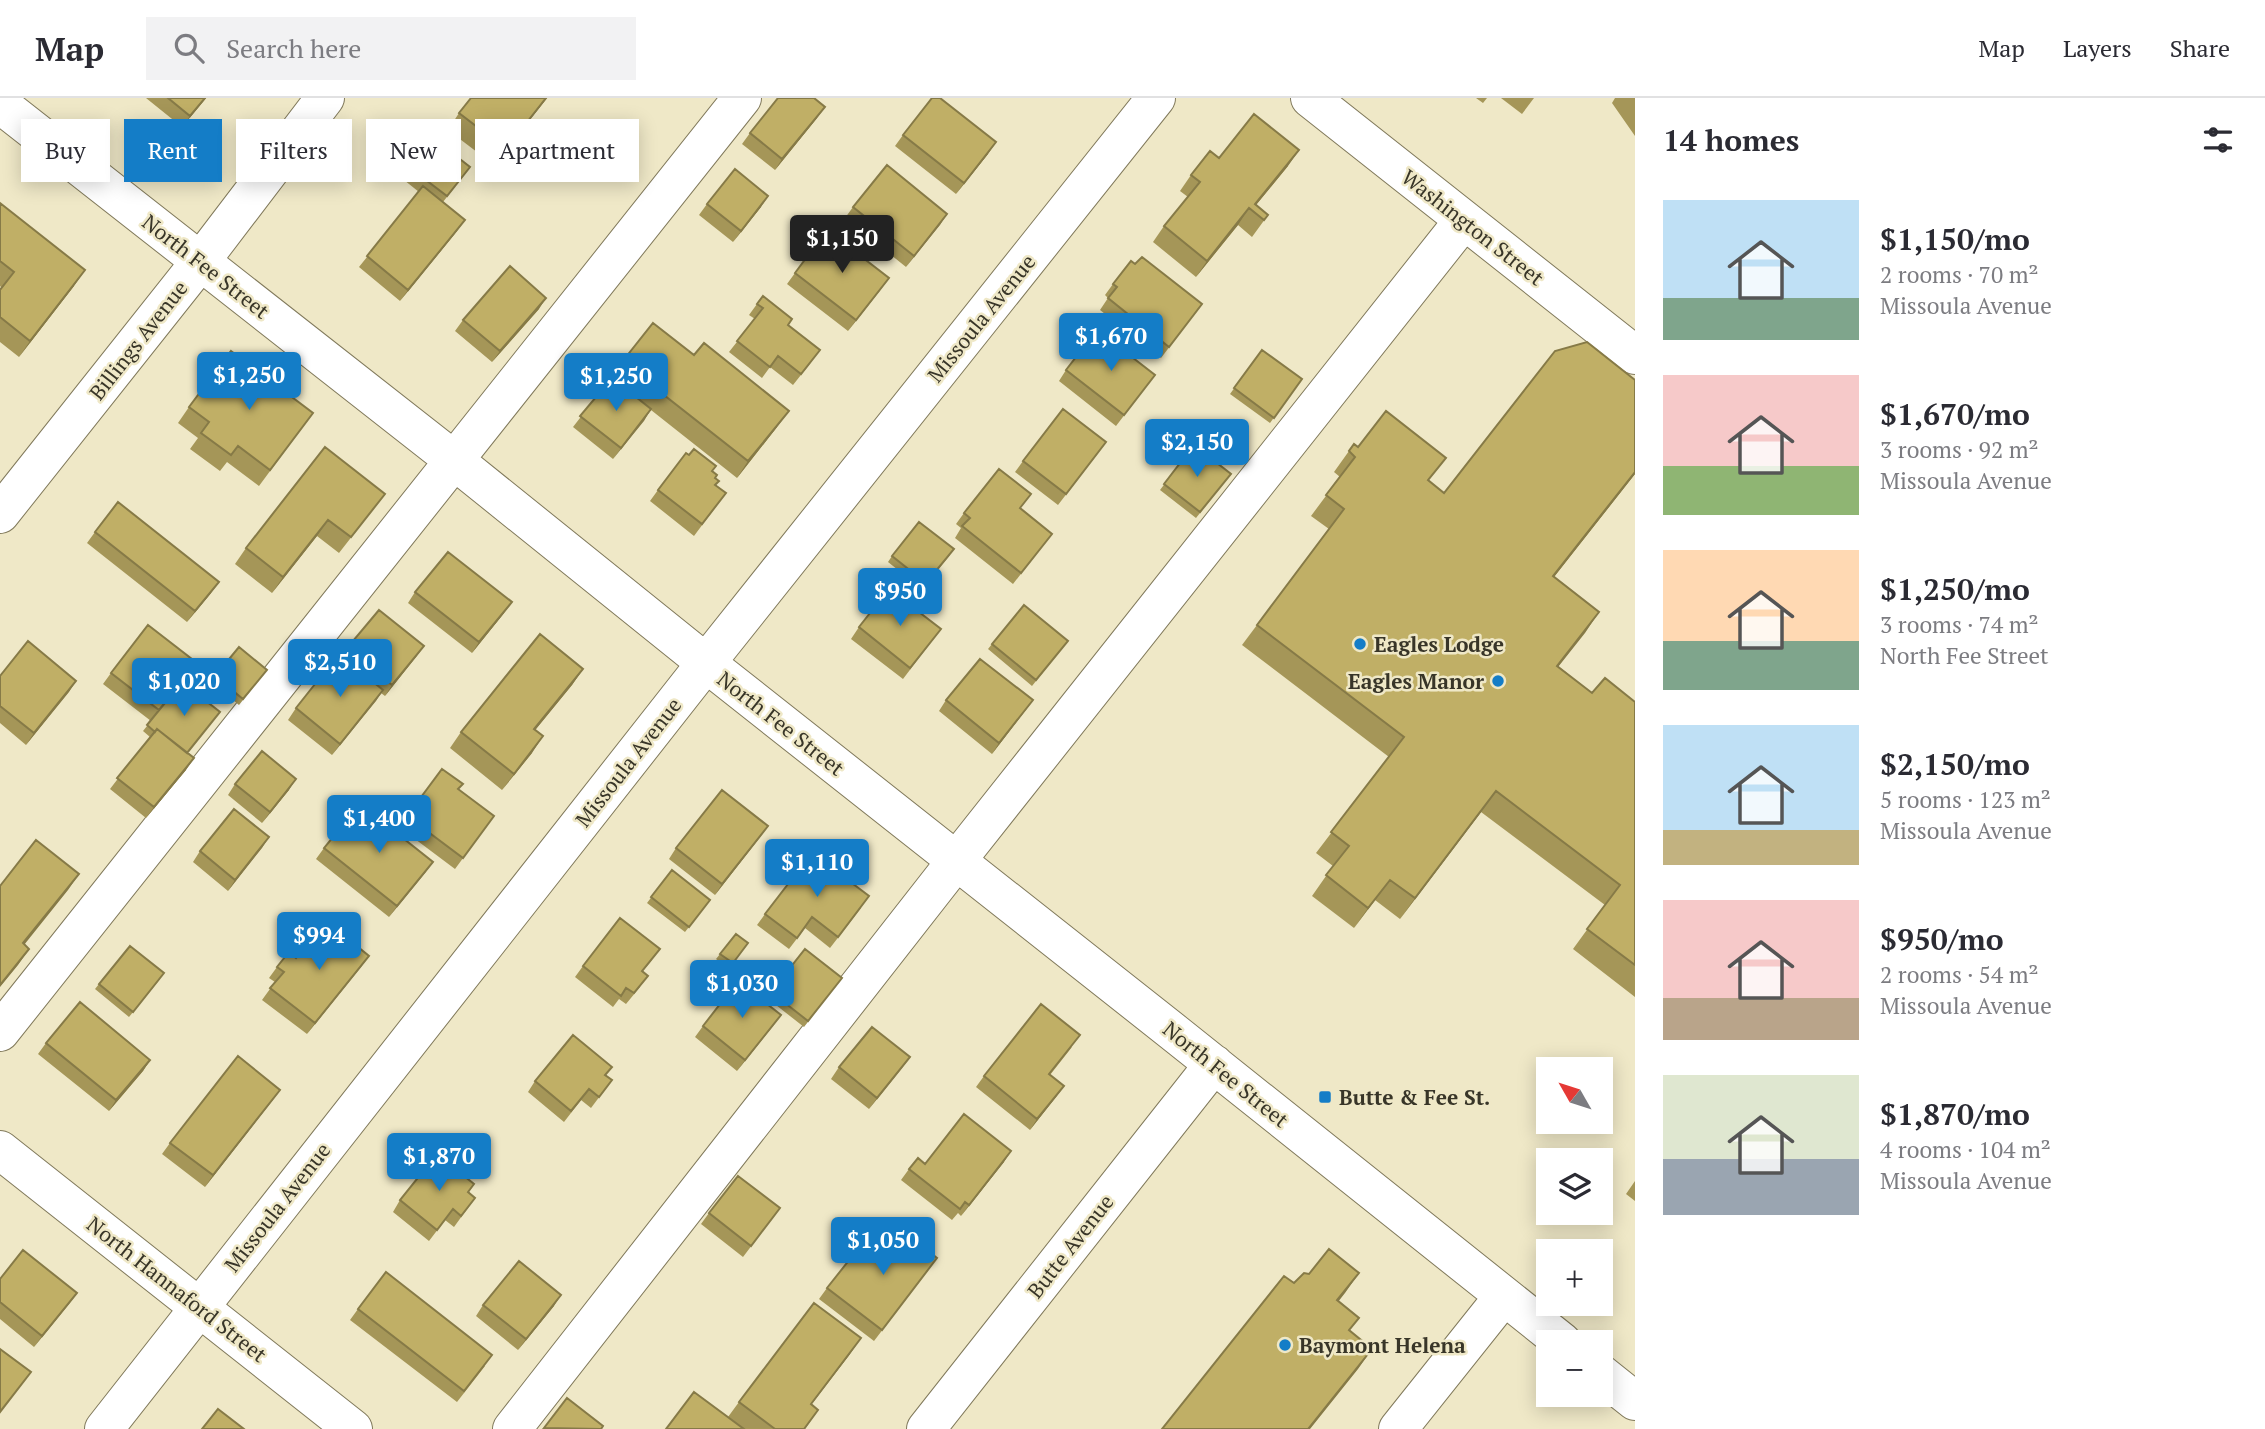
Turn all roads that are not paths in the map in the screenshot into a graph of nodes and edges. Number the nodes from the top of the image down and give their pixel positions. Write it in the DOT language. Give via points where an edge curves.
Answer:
graph roads {
  1 [pos="325,98"];
  2 [pos="742,98"];
  3 [pos="1156,98"];
  4 [pos="1310,98"];
  5 [pos="0,104"];
  6 [pos="1464,220"];
  7 [pos="200,262"];
  8 [pos="1635,355"];
  9 [pos="455,461"];
  10 [pos="0,513"];
  11 [pos="706,663"];
  12 [pos="957,860"];
  13 [pos="0,1032"];
  14 [pos="1214,1064"];
  15 [pos="0,1150"];
  16 [pos="1504,1296"];
  17 [pos="199,1307"];
  18 [pos="1547,1330"];
  19 [pos="1613,1384"];
  20 [pos="1635,1401"];
  21 [pos="104,1429"];
  22 [pos="353,1429"];
  23 [pos="512,1429"];
  24 [pos="926,1429"];
  25 [pos="1398,1429"];
  1 -- 7 [label="street, Billings Avenue"];
  2 -- 9 [label="street"];
  3 -- 11 [label="street, Missoula Avenue"];
  4 -- 6 [label="street, Washington Street"];
  5 -- 7 [label="street, North Fee Street"];
  6 -- 8 [label="street, Washington Street"];
  6 -- 12 [label="street"];
  7 -- 9 [label="street, North Fee Street"];
  7 -- 10 [label="street, Billings Avenue"];
  9 -- 11 [label="street, North Fee Street"];
  9 -- 13 [label="street"];
  11 -- 12 [label="street, North Fee Street"];
  11 -- 17 [label="street, Missoula Avenue"];
  12 -- 14 [label="street, North Fee Street"];
  12 -- 23 [label="street"];
  14 -- 16 [label="street, North Fee Street"];
  14 -- 24 [label="street, Butte Avenue"];
  15 -- 17 [label="street, North Hannaford Street"];
  16 -- 18 [label="street, North Fee Street"];
  16 -- 25 [label="street"];
  17 -- 21 [label="street, Missoula Avenue"];
  17 -- 22 [label="street, North Hannaford Street"];
  19 -- 20 [label="street"];
}
